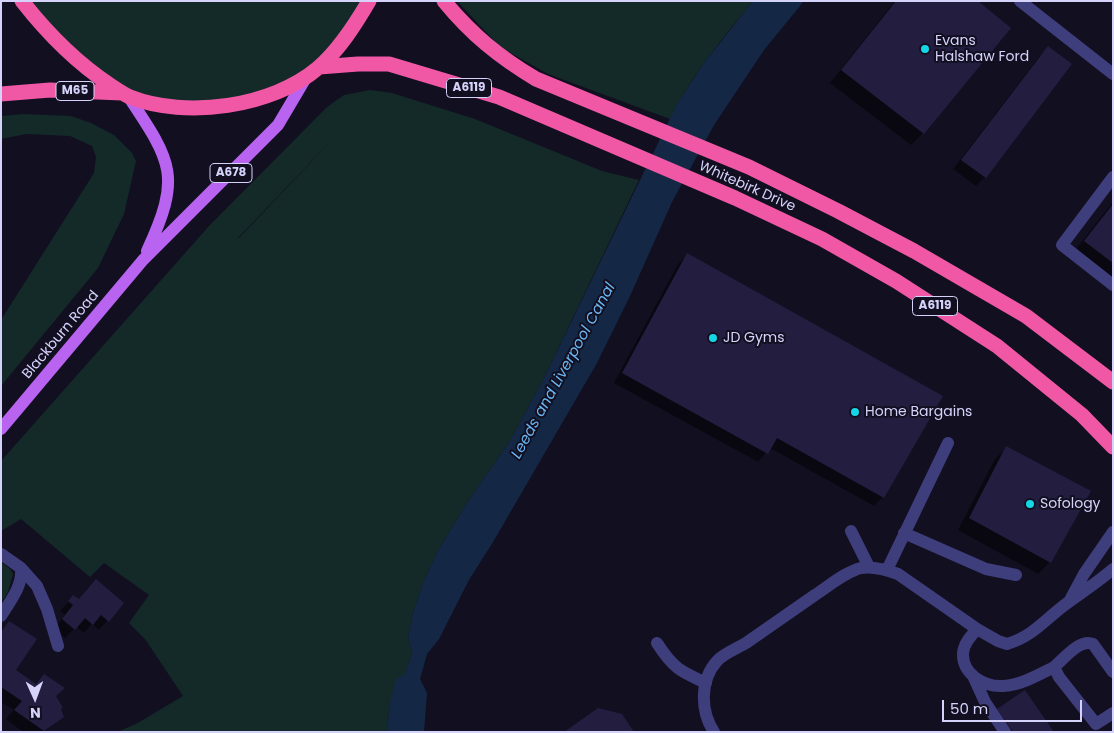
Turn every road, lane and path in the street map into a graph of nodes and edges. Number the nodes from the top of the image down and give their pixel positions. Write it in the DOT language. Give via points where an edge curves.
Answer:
graph roads {
  1 [pos="22,1"];
  2 [pos="369,1"];
  3 [pos="444,1"];
  4 [pos="1020,1"];
  5 [pos="313,72"];
  6 [pos="1113,74"];
  7 [pos="1,94"];
  8 [pos="125,95"];
  9 [pos="1113,177"];
  10 [pos="143,260"];
  11 [pos="1113,285"];
  12 [pos="1113,382"];
  13 [pos="1,429"];
  14 [pos="948,443"];
  15 [pos="1113,447"];
  16 [pos="851,531"];
  17 [pos="1113,532"];
  18 [pos="904,533"];
  19 [pos="1,554"];
  20 [pos="869,567"];
  21 [pos="21,568"];
  22 [pos="1113,569"];
  23 [pos="892,572"];
  24 [pos="1016,575"];
  25 [pos="1069,602"];
  26 [pos="1,616"];
  27 [pos="977,629"];
  28 [pos="657,643"];
  29 [pos="58,646"];
  30 [pos="1054,667"];
  31 [pos="1113,672"];
  32 [pos="974,678"];
  33 [pos="706,683"];
  34 [pos="1113,712"];
  35 [pos="1092,728"];
  36 [pos="714,732"];
  37 [pos="1005,732"];
  1 -- 8 [label="highway, A678" via="58,42 94,75"];
  2 -- 5 [label="highway, A678" via="339,46"];
  3 -- 12 [label="highway, Whitebirk Drive / A6119" via="483,43 514,66 749,167 914,251 1026,316"];
  4 -- 6 [label="street"];
  5 -- 8 [label="highway, A678" via="270,94 218,107 159,106"];
  5 -- 10 [label="main road, Blackburn Road / A678" via="278,125"];
  5 -- 15 [label="highway, Whitebirk Drive / A6119" via="358,64 398,66 499,98 735,198 822,239 896,281 997,346 1082,415"];
  7 -- 8 [label="highway, M65" via="50,90"];
  8 -- 10 [label="main road, Blackburn Road / A678" via="161,148 169,177 160,223"];
  9 -- 11 [label="street" via="1062,245"];
  10 -- 13 [label="main road, Blackburn Road / A678"];
  14 -- 18 [label="street"];
  16 -- 20 [label="street"];
  17 -- 25 [label="street"];
  18 -- 23 [label="street"];
  18 -- 24 [label="street" via="986,570"];
  19 -- 21 [label="street"];
  20 -- 23 [label="street"];
  20 -- 33 [label="street" via="835,582 718,660"];
  21 -- 26 [label="street" via="19,586"];
  21 -- 29 [label="street" via="37,586"];
  22 -- 25 [label="street"];
  23 -- 27 [label="street"];
  25 -- 27 [label="street" via="1030,635 1007,644"];
  27 -- 32 [label="street" via="963,651"];
  28 -- 33 [label="street" via="669,661"];
  30 -- 31 [label="street" via="1082,643 1088,642 1093,644"];
  30 -- 32 [label="street" via="1019,683 1003,686"];
  30 -- 35 [label="street"];
  32 -- 37 [label="street"];
  33 -- 36 [label="street" via="704,710"];
  34 -- 35 [label="street"];
}
